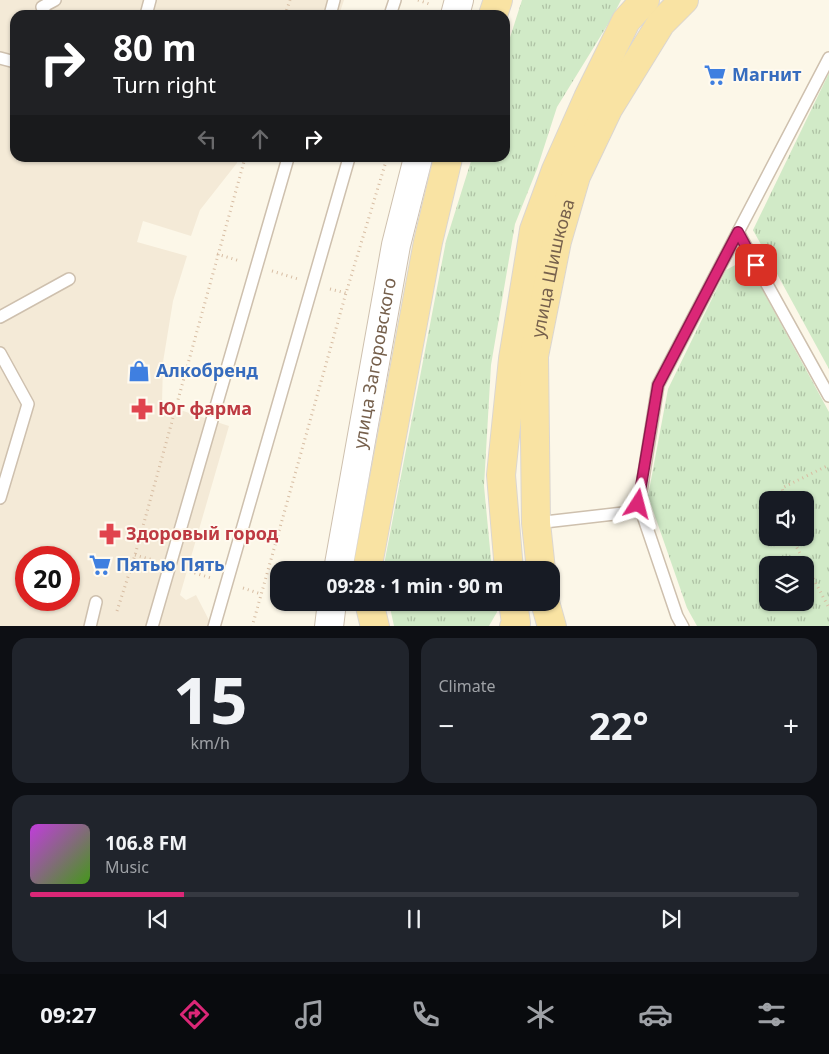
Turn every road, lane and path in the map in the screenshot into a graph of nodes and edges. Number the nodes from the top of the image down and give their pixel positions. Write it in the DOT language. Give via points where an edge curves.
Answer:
graph roads {
  1 [pos="55,0"];
  2 [pos="418,0"];
  3 [pos="645,0"];
  4 [pos="684,0"];
  5 [pos="427,2"];
  6 [pos="44,10"];
  7 [pos="829,58"];
  8 [pos="244,162"];
  9 [pos="287,162"];
  10 [pos="348,162"];
  11 [pos="386,162"];
  12 [pos="417,162"];
  13 [pos="447,162"];
  14 [pos="738,232"];
  15 [pos="428,242"];
  16 [pos="396,245"];
  17 [pos="218,254"];
  18 [pos="257,266"];
  19 [pos="69,279"];
  20 [pos="313,284"];
  21 [pos="346,294"];
  22 [pos="0,317"];
  23 [pos="0,353"];
  24 [pos="829,396"];
  25 [pos="829,465"];
  26 [pos="783,491"];
  27 [pos="0,498"];
  28 [pos="638,504"];
  29 [pos="536,523"];
  30 [pos="796,546"];
  31 [pos="134,555"];
  32 [pos="340,561"];
  33 [pos="369,561"];
  34 [pos="508,561"];
  35 [pos="540,561"];
  36 [pos="169,565"];
  37 [pos="227,583"];
  38 [pos="261,594"];
  39 [pos="96,602"];
  40 [pos="829,608"];
  41 [pos="117,611"];
  42 [pos="331,611"];
  43 [pos="371,611"];
  44 [pos="548,611"];
  45 [pos="90,626"];
  46 [pos="152,626"];
  47 [pos="214,626"];
  48 [pos="252,626"];
  49 [pos="329,626"];
  50 [pos="375,626"];
  51 [pos="552,626"];
  52 [pos="683,626"];
  1 -- 6 [label="lane" via="42,7"];
  2 -- 5 [label="path"];
  3 -- 34 [label="main road, улица Шишкова" via="626,21 588,98 534,230 513,359 501,475"];
  4 -- 29 [label="main road, улица Шишкова" via="661,23 608,109 576,176 557,241 534,356"];
  7 -- 14 [label="lane"];
  8 -- 17 [label="path"];
  9 -- 18 [label="lane"];
  10 -- 20 [label="lane"];
  11 -- 21 [label="path"];
  12 -- 16 [label="street, улица Загоровского"];
  13 -- 15 [label="main road"];
  14 -- 24 [label="lane"];
  14 -- 28 [label="lane" via="658,385"];
  15 -- 16 [label="street"];
  15 -- 33 [label="main road"];
  16 -- 32 [label="street, улица Загоровского"];
  17 -- 18 [label="path"];
  17 -- 31 [label="path"];
  18 -- 20 [label="path"];
  18 -- 36 [label="lane"];
  19 -- 22 [label="lane"];
  20 -- 21 [label="path"];
  20 -- 37 [label="lane"];
  21 -- 38 [label="path"];
  23 -- 27 [label="lane" via="28,404"];
  25 -- 26 [label="path" via="782,488"];
  28 -- 29 [label="lane" via="623,512"];
  28 -- 52 [label="lane"];
  29 -- 35 [label="main road, улица Шишкова"];
  30 -- 40 [label="path"];
  31 -- 36 [label="path"];
  31 -- 41 [label="path"];
  36 -- 37 [label="path"];
  36 -- 46 [label="lane"];
  37 -- 38 [label="path"];
  37 -- 47 [label="lane"];
  38 -- 48 [label="path"];
  39 -- 45 [label="lane"];
  42 -- 49 [label="street"];
  43 -- 50 [label="main road"];
  44 -- 51 [label="main road"];
}
